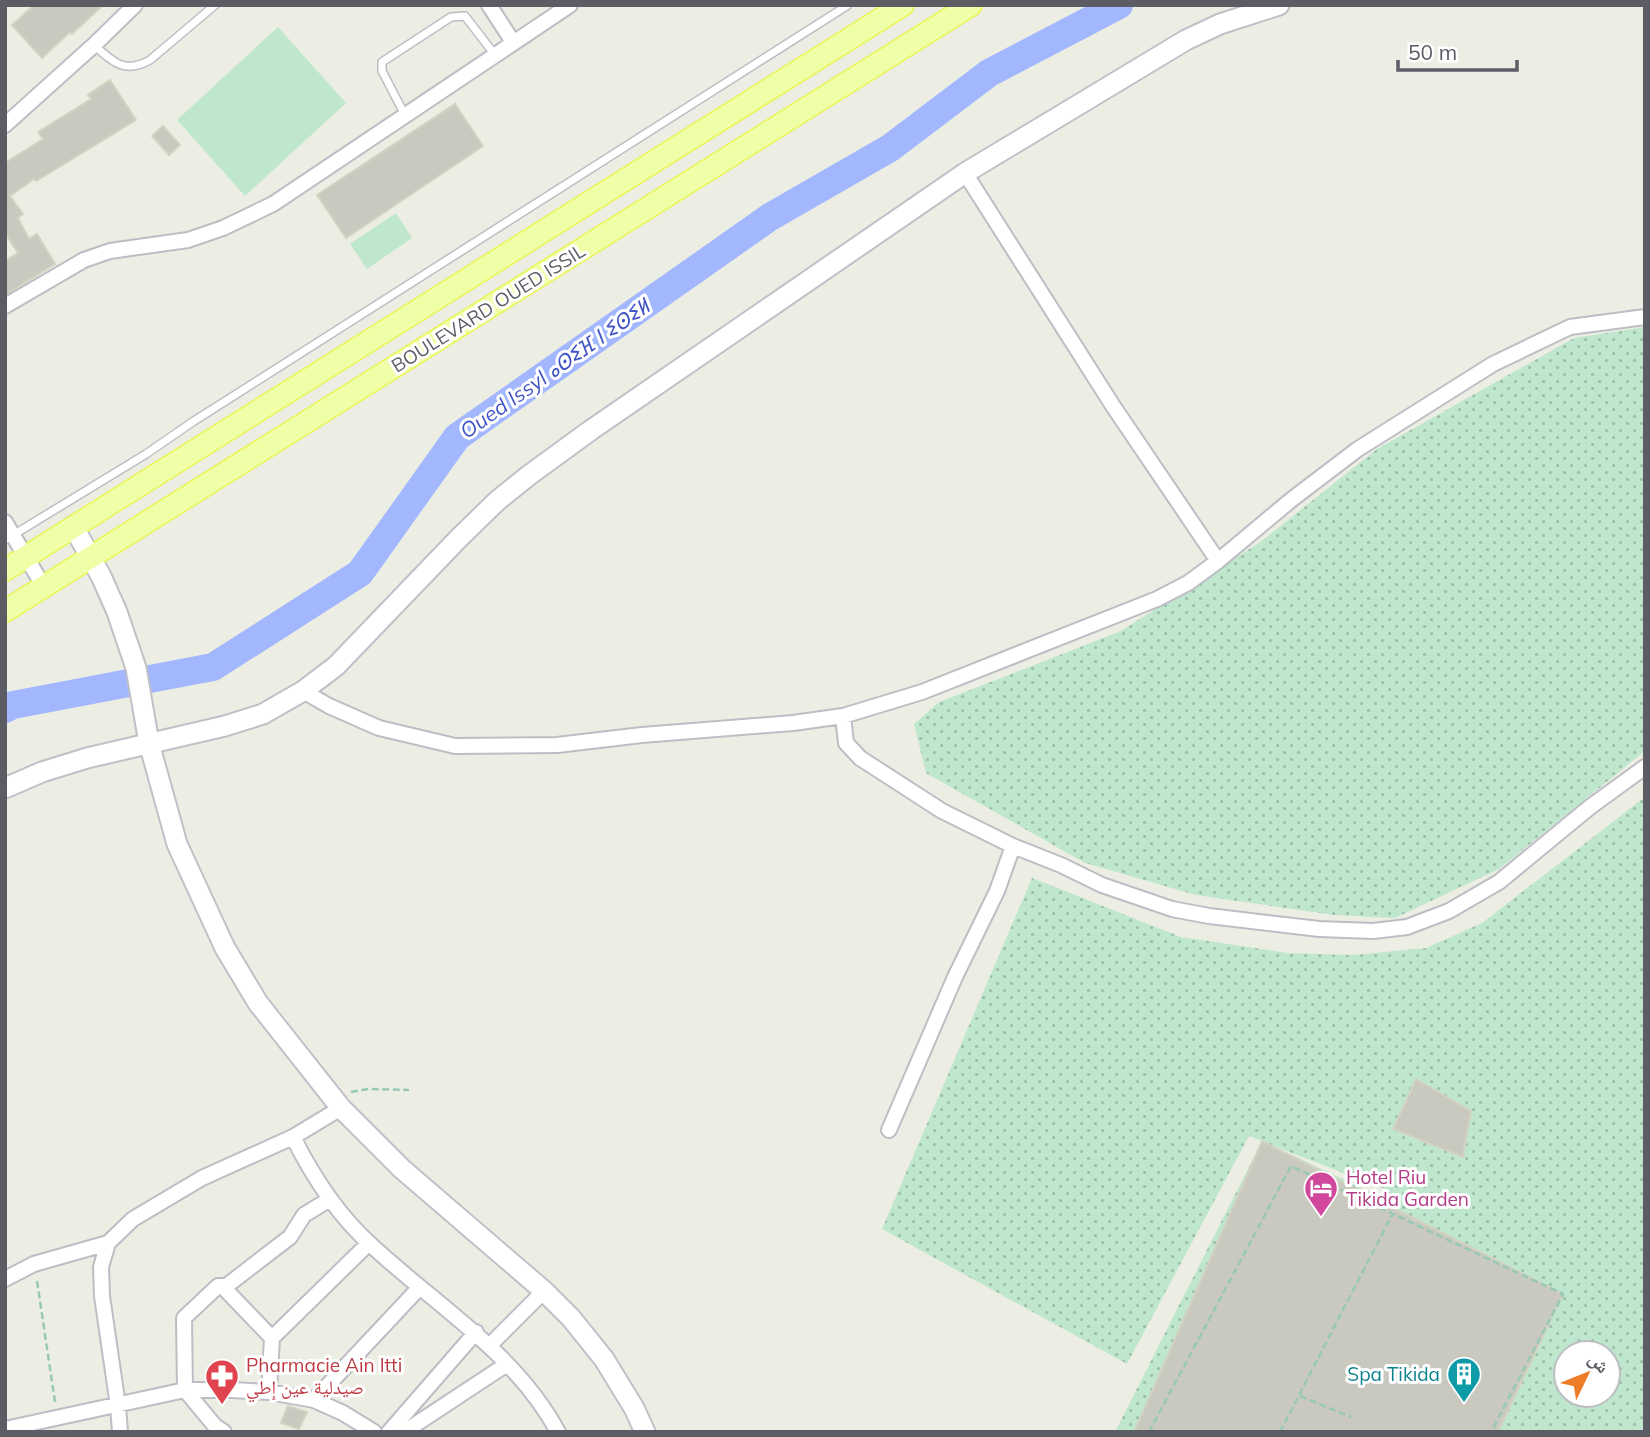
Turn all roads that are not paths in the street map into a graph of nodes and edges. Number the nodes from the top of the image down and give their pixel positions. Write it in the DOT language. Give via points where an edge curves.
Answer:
graph roads {
  1 [pos="135,5"];
  2 [pos="215,5"];
  3 [pos="489,5"];
  4 [pos="569,5"];
  5 [pos="848,5"];
  6 [pos="903,5"];
  7 [pos="971,5"];
  8 [pos="1279,5"];
  9 [pos="513,42"];
  10 [pos="94,45"];
  11 [pos="495,55"];
  12 [pos="406,117"];
  13 [pos="5,125"];
  14 [pos="965,173"];
  15 [pos="5,306"];
  16 [pos="1645,317"];
  17 [pos="5,522"];
  18 [pos="73,526"];
  19 [pos="9,537"];
  20 [pos="91,556"];
  21 [pos="27,557"];
  22 [pos="1218,561"];
  23 [pos="5,570"];
  24 [pos="44,587"];
  25 [pos="5,611"];
  26 [pos="303,691"];
  27 [pos="843,716"];
  28 [pos="149,743"];
  29 [pos="1645,767"];
  30 [pos="5,788"];
  31 [pos="1013,846"];
  32 [pos="335,1102"];
  33 [pos="889,1130"];
  34 [pos="293,1137"];
  35 [pos="330,1199"];
  36 [pos="108,1242"];
  37 [pos="369,1243"];
  38 [pos="5,1279"];
  39 [pos="225,1287"];
  40 [pos="420,1287"];
  41 [pos="544,1291"];
  42 [pos="476,1332"];
  43 [pos="272,1338"];
  44 [pos="489,1345"];
  45 [pos="507,1364"];
  46 [pos="185,1390"];
  47 [pos="269,1392"];
  48 [pos="314,1400"];
  49 [pos="118,1406"];
  50 [pos="5,1429"];
  51 [pos="120,1432"];
  52 [pos="224,1432"];
  53 [pos="374,1432"];
  54 [pos="389,1432"];
  55 [pos="404,1432"];
  56 [pos="558,1432"];
  57 [pos="645,1432"];
  1 -- 10 [label="street"];
  2 -- 10 [label="lane" via="141,65 123,66"];
  3 -- 9 [label="street"];
  4 -- 9 [label="street"];
  5 -- 19 [label="lane"];
  6 -- 18 [label="main road, BOULEVARD OUED ISSIL"];
  7 -- 20 [label="main road, BOULEVARD OUED ISSIL"];
  8 -- 14 [label="street" via="1186,40"];
  9 -- 11 [label="street"];
  10 -- 13 [label="street"];
  11 -- 12 [label="street"];
  11 -- 12 [label="lane" via="465,16 451,17 382,62 382,71"];
  12 -- 15 [label="street" via="273,204 223,228 188,240 110,251 84,260"];
  14 -- 22 [label="street"];
  14 -- 26 [label="street" via="528,476 497,501 336,666"];
  16 -- 22 [label="street" via="1570,327 1493,364 1358,449"];
  17 -- 19 [label="street"];
  18 -- 20 [label="street"];
  18 -- 21 [label="main road, BOULEVARD OUED ISSIL"];
  19 -- 21 [label="street"];
  20 -- 24 [label="main road, BOULEVARD OUED ISSIL"];
  20 -- 28 [label="street" via="136,668"];
  21 -- 23 [label="main road, BOULEVARD OUED ISSIL"];
  21 -- 24 [label="street"];
  22 -- 27 [label="street" via="1188,583 1118,616 922,692"];
  24 -- 25 [label="main road, BOULEVARD OUED ISSIL"];
  26 -- 27 [label="street" via="379,728 455,746 557,745"];
  26 -- 28 [label="street" via="263,714"];
  27 -- 31 [label="street" via="846,743 860,758 942,811"];
  28 -- 30 [label="street" via="42,772"];
  28 -- 32 [label="street" via="177,844 225,948 258,1003"];
  29 -- 31 [label="street" via="1499,882 1449,911 1407,927 1319,929 1172,909"];
  31 -- 33 [label="street"];
  32 -- 34 [label="street"];
  32 -- 41 [label="street" via="402,1169"];
  34 -- 35 [label="street"];
  34 -- 36 [label="street" via="202,1178 133,1219"];
  35 -- 37 [label="street"];
  35 -- 39 [label="street" via="304,1215 290,1237"];
  36 -- 38 [label="street" via="34,1264"];
  36 -- 49 [label="street" via="101,1267 102,1296"];
  37 -- 40 [label="street"];
  37 -- 43 [label="street"];
  39 -- 43 [label="street"];
  39 -- 46 [label="street" via="218,1286 183,1319"];
  40 -- 42 [label="street"];
  40 -- 48 [label="street"];
  41 -- 44 [label="street"];
  41 -- 57 [label="street" via="604,1359"];
  42 -- 44 [label="street"];
  42 -- 54 [label="street"];
  43 -- 47 [label="street"];
  44 -- 45 [label="street"];
  45 -- 55 [label="street"];
  45 -- 56 [label="street"];
  46 -- 47 [label="street"];
  46 -- 49 [label="street"];
  46 -- 52 [label="street"];
  47 -- 48 [label="street"];
  48 -- 53 [label="street"];
  49 -- 50 [label="street"];
  49 -- 51 [label="street"];
}
